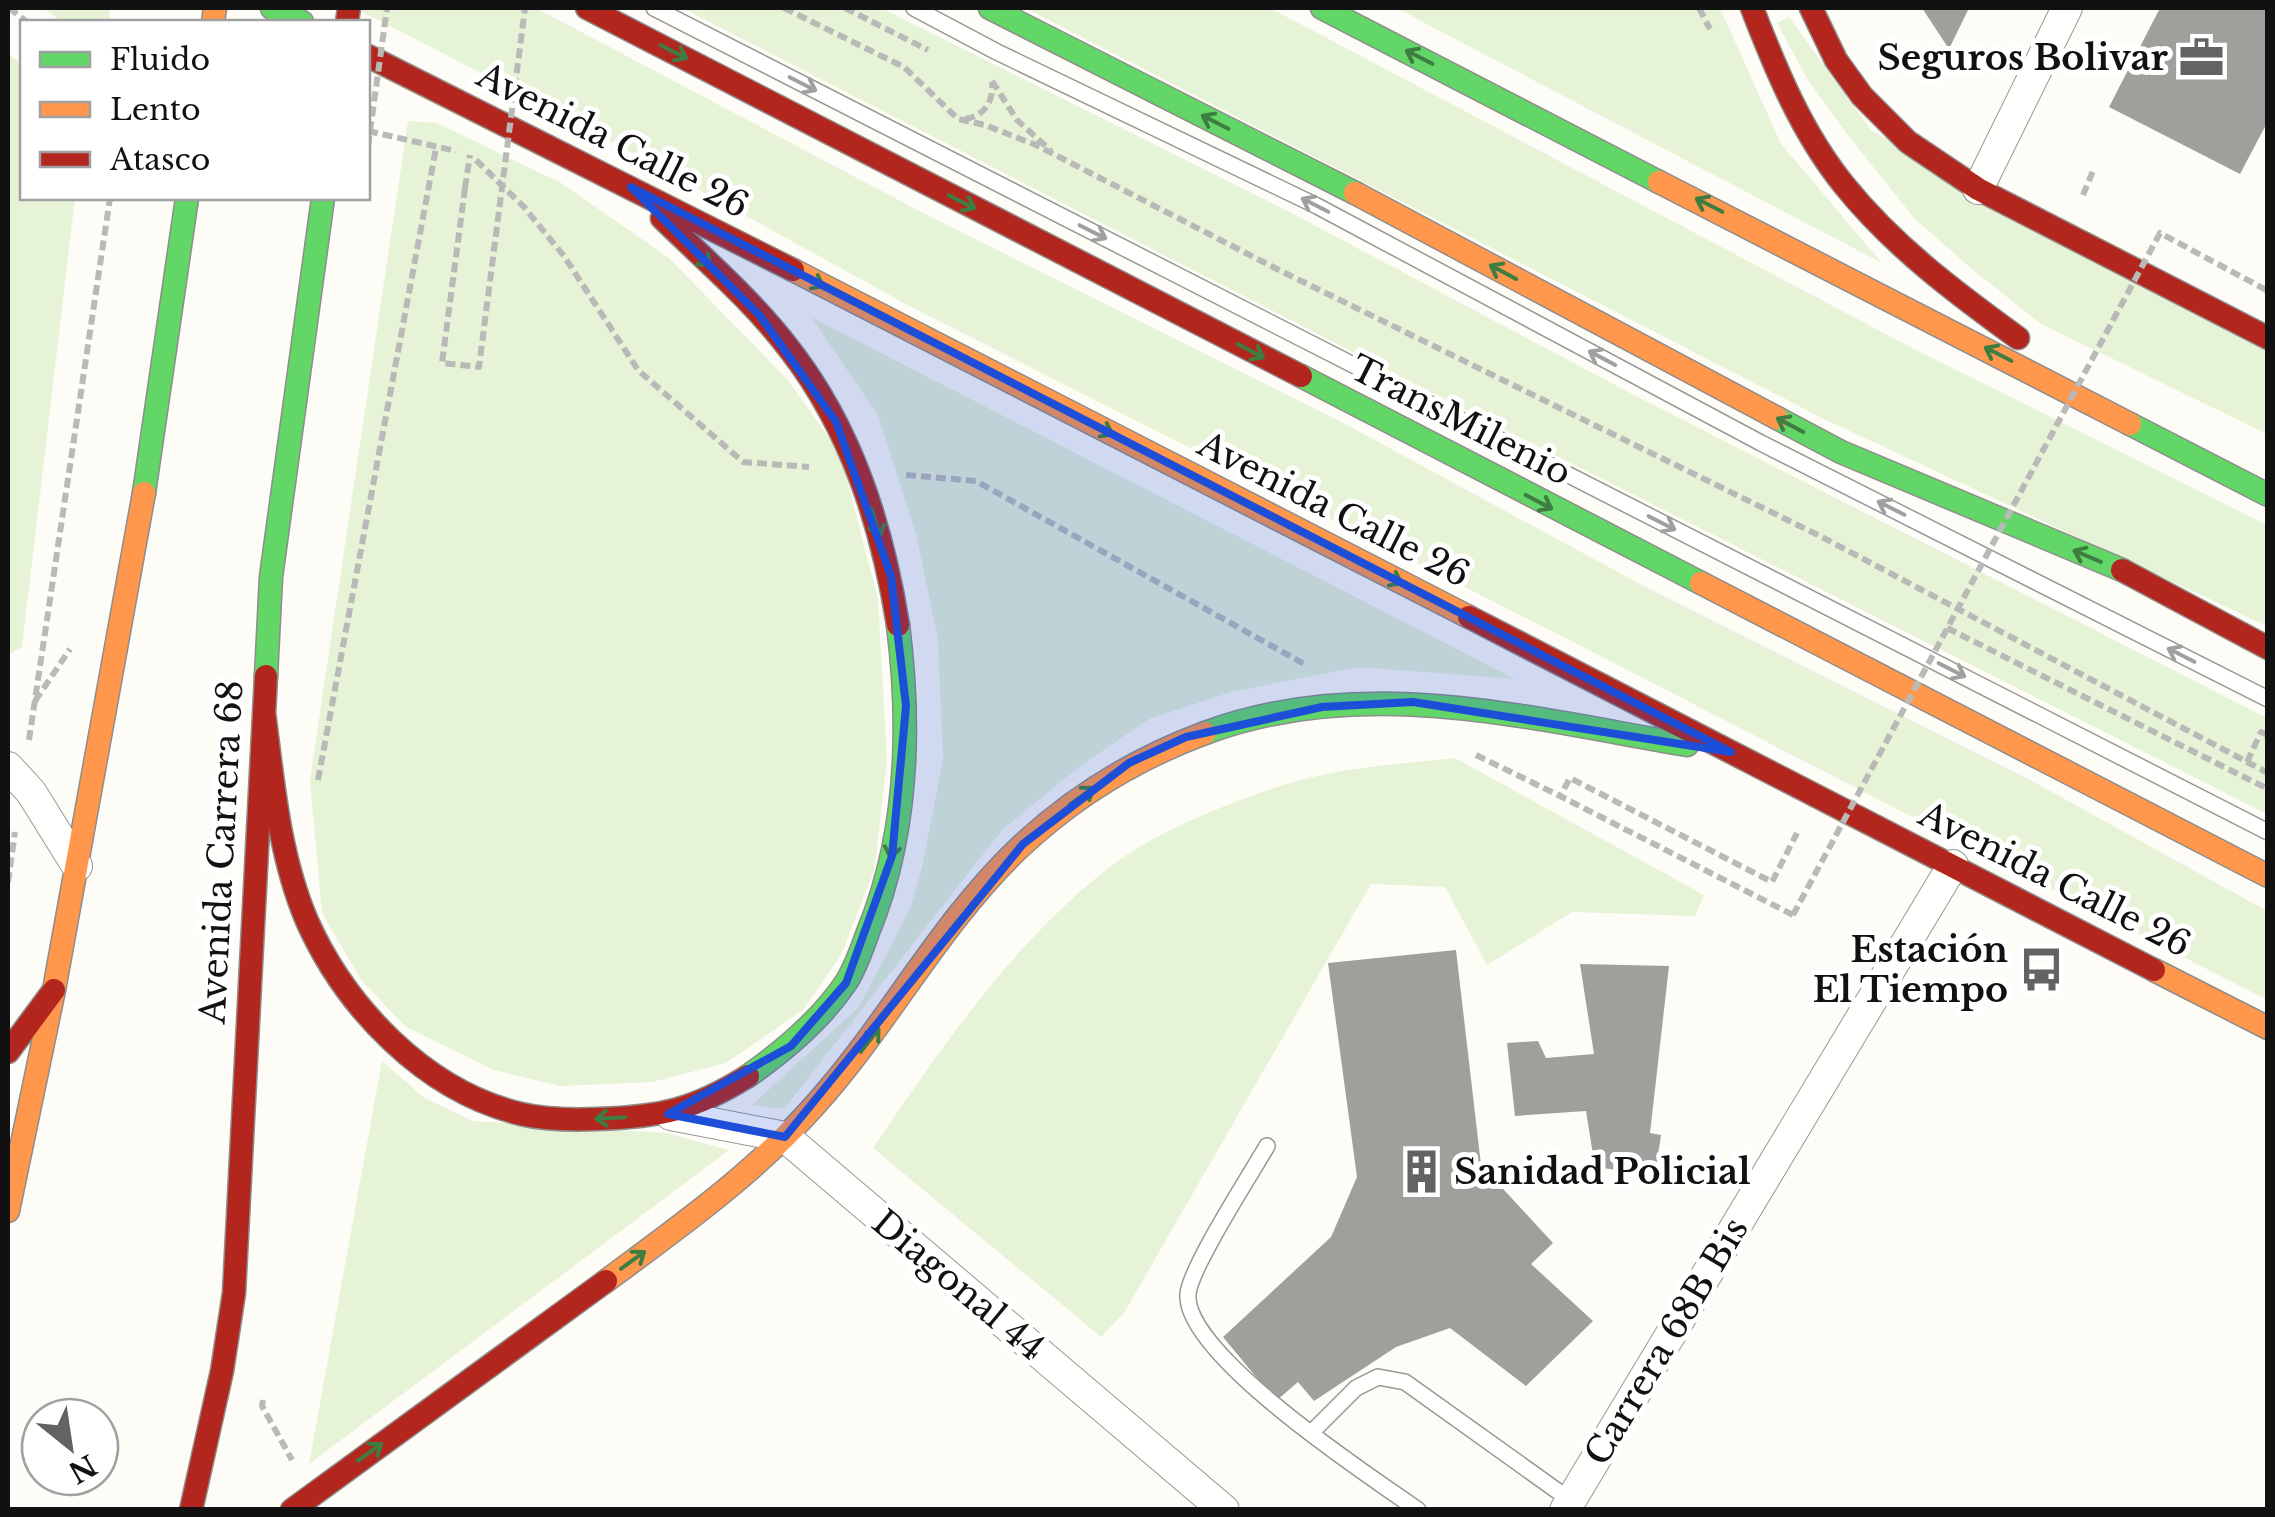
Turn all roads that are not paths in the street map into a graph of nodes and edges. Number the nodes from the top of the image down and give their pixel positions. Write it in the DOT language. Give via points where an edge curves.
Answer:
graph roads {
  1 [pos="272,8"];
  2 [pos="587,8"];
  3 [pos="654,8"];
  4 [pos="914,8"];
  5 [pos="990,8"];
  6 [pos="1322,8"];
  7 [pos="1752,8"];
  8 [pos="1811,8"];
  9 [pos="2067,8"];
  10 [pos="298,20"];
  11 [pos="370,57"];
  12 [pos="631,188"];
  13 [pos="1978,189"];
  14 [pos="187,200"];
  15 [pos="323,200"];
  16 [pos="2268,338"];
  17 [pos="2147,430"];
  18 [pos="2268,495"];
  19 [pos="2268,648"];
  20 [pos="2268,699"];
  21 [pos="264,712"];
  22 [pos="1731,752"];
  23 [pos="15,775"];
  24 [pos="2268,832"];
  25 [pos="1953,865"];
  26 [pos="77,866"];
  27 [pos="2268,876"];
  28 [pos="54,990"];
  29 [pos="2268,1028"];
  30 [pos="8,1052"];
  31 [pos="668,1114"];
  32 [pos="785,1137"];
  33 [pos="1268,1146"];
  34 [pos="8,1211"];
  35 [pos="1311,1433"];
  36 [pos="1567,1505"];
  37 [pos="1215,1506"];
  38 [pos="190,1510"];
  39 [pos="292,1510"];
  40 [pos="1418,1510"];
  1 -- 10 [label="main road"];
  2 -- 27 [label="main road, one-way"];
  3 -- 24 [label="lane, TransMilenio, one-way"];
  20 -- 4 [label="lane, one-way" via="1762,443 1317,206"];
  19 -- 5 [label="main road, one-way" via="2124,571 1842,452"];
  17 -- 6 [label="main road, one-way"];
  7 -- 17 [label="main road" via="1793,106 1844,184 1958,294"];
  8 -- 13 [label="main road" via="1862,96 1908,142"];
  9 -- 13 [label="street"];
  11 -- 12 [label="main road, Avenida Calle 26"];
  12 -- 22 [label="main road, Avenida Calle 26, one-way"];
  12 -- 31 [label="main road, one-way" via="760,316 804,368 836,422 874,514 890,576 906,706 892,856 873,924 846,983 791,1046 734,1084"];
  13 -- 16 [label="main road"];
  14 -- 26 [label="main road" via="138,532"];
  15 -- 21 [label="main road, Avenida Carrera 68" via="270,577"];
  17 -- 18 [label="main road"];
  31 -- 21 [label="main road, one-way" via="565,1120 508,1111 443,1081 391,1041 343,985 309,923 292,877"];
  21 -- 38 [label="main road, Avenida Carrera 68" via="234,1293"];
  22 -- 25 [label="main road, Avenida Calle 26"];
  32 -- 22 [label="main road, one-way" via="830,1091 975,896 1023,844 1129,763 1186,738 1244,719 1322,706 1413,702"];
  23 -- 26 [label="street"];
  25 -- 29 [label="main road, Avenida Calle 26"];
  25 -- 36 [label="street, Carrera 68B Bis"];
  26 -- 28 [label="main road"];
  28 -- 30 [label="main road"];
  28 -- 34 [label="main road"];
  31 -- 32 [label="street, Diagonal 44"];
  32 -- 37 [label="street, Diagonal 44"];
  39 -- 32 [label="main road, one-way" via="670,1233"];
  33 -- 35 [label="lane" via="1188,1295 1207,1338 1270,1404"];
  35 -- 36 [label="lane" via="1356,1388 1378,1378 1404,1382"];
  35 -- 40 [label="lane"];
}
